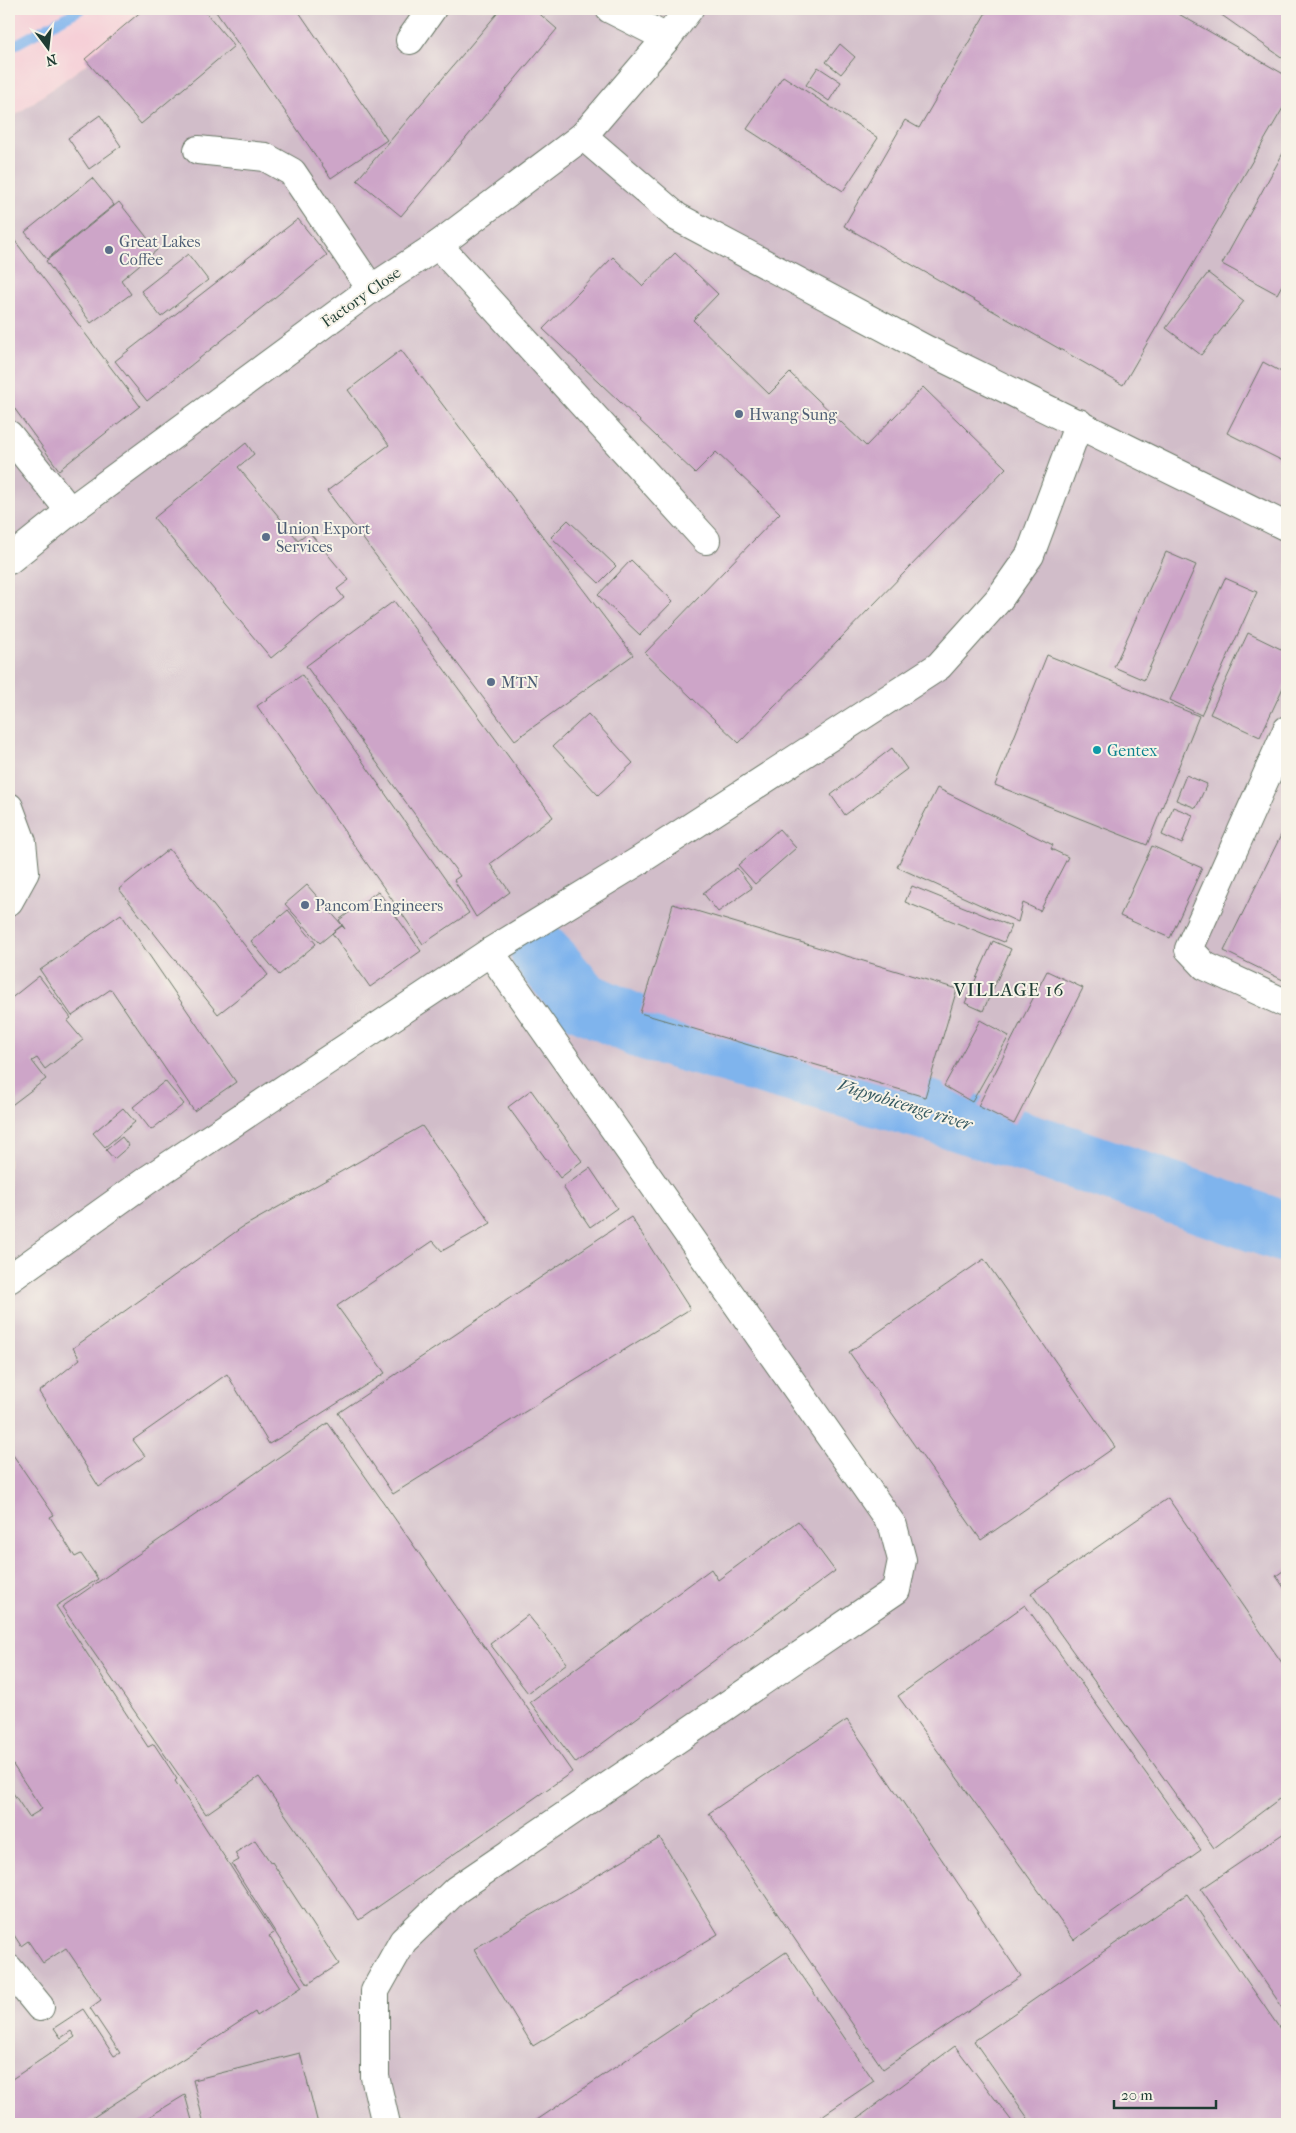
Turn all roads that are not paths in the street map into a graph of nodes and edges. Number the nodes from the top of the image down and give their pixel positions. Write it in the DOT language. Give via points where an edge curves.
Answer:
graph roads {
  1 [pos="432,9"];
  2 [pos="610,9"];
  3 [pos="688,9"];
  4 [pos="667,38"];
  5 [pos="410,40"];
  6 [pos="583,136"];
  7 [pos="198,150"];
  8 [pos="438,245"];
  9 [pos="371,289"];
  10 [pos="1079,423"];
  11 [pos="9,435"];
  12 [pos="70,512"];
  13 [pos="1287,527"];
  14 [pos="706,540"];
  15 [pos="9,560"];
  16 [pos="1287,730"];
  17 [pos="9,807"];
  18 [pos="9,901"];
  19 [pos="490,952"];
  20 [pos="1287,1004"];
  21 [pos="9,1279"];
  22 [pos="9,1969"];
  23 [pos="40,2006"];
  24 [pos="386,2124"];
  1 -- 5 [label="lane"];
  2 -- 4 [label="lane"];
  3 -- 4 [label="lane, Factory Close"];
  4 -- 6 [label="lane, Factory Close"];
  6 -- 8 [label="lane, Factory Close"];
  6 -- 10 [label="lane" via="677,217 927,350"];
  7 -- 9 [label="lane" via="265,157 292,172"];
  8 -- 9 [label="lane, Factory Close"];
  8 -- 14 [label="lane"];
  9 -- 12 [label="lane, Factory Close"];
  10 -- 13 [label="lane"];
  10 -- 19 [label="lane" via="1030,555 999,599 939,666 637,862"];
  11 -- 12 [label="lane"];
  12 -- 15 [label="lane, Factory Close"];
  16 -- 20 [label="lane" via="1190,949 1205,966"];
  17 -- 18 [label="lane" via="22,842 25,872"];
  19 -- 21 [label="lane" via="149,1179"];
  19 -- 24 [label="lane" via="893,1526 902,1560 896,1590 456,1890 404,1940 375,1991 375,2077"];
  22 -- 23 [label="lane"];
}
